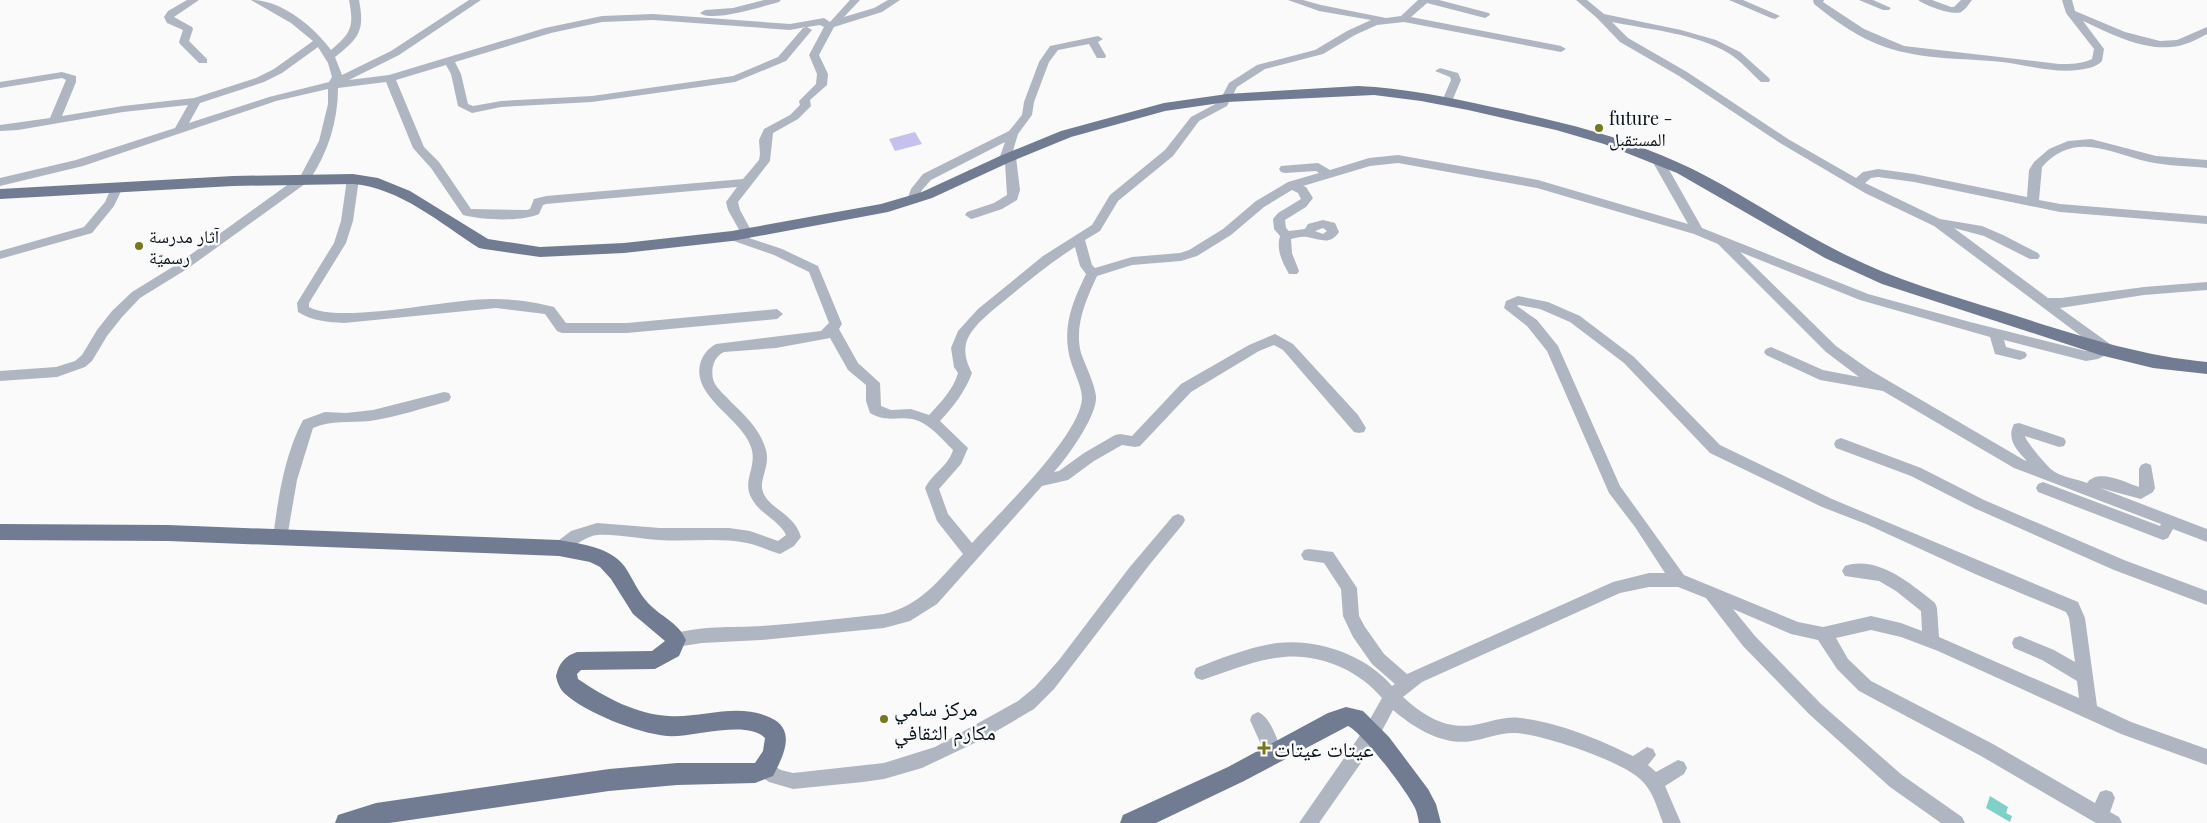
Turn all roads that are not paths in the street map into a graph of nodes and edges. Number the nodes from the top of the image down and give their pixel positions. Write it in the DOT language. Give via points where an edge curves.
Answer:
graph roads {
  1 [pos="194,0"];
  2 [pos="256,0"];
  3 [pos="354,0"];
  4 [pos="476,0"];
  5 [pos="776,0"];
  6 [pos="849,0"];
  7 [pos="855,0"];
  8 [pos="1293,0"];
  9 [pos="1426,0"];
  10 [pos="1581,0"];
  11 [pos="1734,0"];
  12 [pos="1819,0"];
  13 [pos="1864,0"];
  14 [pos="1923,0"];
  15 [pos="1966,0"];
  16 [pos="2067,0"];
  17 [pos="893,1"];
  18 [pos="1886,8"];
  19 [pos="2071,13"];
  20 [pos="1485,15"];
  21 [pos="1601,16"];
  22 [pos="1774,16"];
  23 [pos="681,18"];
  24 [pos="1404,19"];
  25 [pos="1383,20"];
  26 [pos="832,22"];
  27 [pos="752,25"];
  28 [pos="807,30"];
  29 [pos="2207,30"];
  30 [pos="320,41"];
  31 [pos="1561,50"];
  32 [pos="465,54"];
  33 [pos="331,55"];
  34 [pos="1100,56"];
  35 [pos="449,61"];
  36 [pos="203,62"];
  37 [pos="1440,71"];
  38 [pos="390,78"];
  39 [pos="1765,80"];
  40 [pos="334,83"];
  41 [pos="0,85"];
  42 [pos="1227,98"];
  43 [pos="195,101"];
  44 [pos="1447,101"];
  45 [pos="54,121"];
  46 [pos="0,128"];
  47 [pos="180,128"];
  48 [pos="1013,133"];
  49 [pos="1008,158"];
  50 [pos="1658,159"];
  51 [pos="2207,164"];
  52 [pos="1285,169"];
  53 [pos="1329,174"];
  54 [pos="305,178"];
  55 [pos="353,178"];
  56 [pos="0,182"];
  57 [pos="746,183"];
  58 [pos="1857,183"];
  59 [pos="1292,185"];
  60 [pos="117,187"];
  61 [pos="0,194"];
  62 [pos="913,200"];
  63 [pos="2033,202"];
  64 [pos="971,215"];
  65 [pos="2207,220"];
  66 [pos="1938,223"];
  67 [pos="1698,232"];
  68 [pos="1308,233"];
  69 [pos="739,235"];
  70 [pos="1286,235"];
  71 [pos="1079,239"];
  72 [pos="1719,239"];
  73 [pos="0,255"];
  74 [pos="2034,256"];
  75 [pos="1293,271"];
  76 [pos="1092,273"];
  77 [pos="2207,286"];
  78 [pos="2045,303"];
  79 [pos="777,314"];
  80 [pos="833,330"];
  81 [pos="1996,333"];
  82 [pos="2102,351"];
  83 [pos="1772,352"];
  84 [pos="2116,355"];
  85 [pos="2020,356"];
  86 [pos="2207,368"];
  87 [pos="0,376"];
  88 [pos="1888,387"];
  89 [pos="444,397"];
  90 [pos="931,422"];
  91 [pos="1358,428"];
  92 [pos="2059,442"];
  93 [pos="1841,444"];
  94 [pos="2146,469"];
  95 [pos="1038,481"];
  96 [pos="2045,482"];
  97 [pos="2089,491"];
  98 [pos="1178,520"];
  99 [pos="2170,520"];
  100 [pos="0,532"];
  101 [pos="2207,536"];
  102 [pos="280,538"];
  103 [pos="559,548"];
  104 [pos="972,554"];
  105 [pos="1309,555"];
  106 [pos="1850,571"];
  107 [pos="1679,580"];
  108 [pos="1712,593"];
  109 [pos="2207,598"];
  110 [pos="1823,634"];
  111 [pos="676,640"];
  112 [pos="1931,642"];
  113 [pos="2020,643"];
  114 [pos="1202,673"];
  115 [pos="2084,677"];
  116 [pos="1406,684"];
  117 [pos="1391,697"];
  118 [pos="2089,712"];
  119 [pos="1258,720"];
  120 [pos="1371,734"];
  121 [pos="1274,754"];
  122 [pos="2207,757"];
  123 [pos="1678,768"];
  124 [pos="765,769"];
  125 [pos="1654,783"];
  126 [pos="2106,798"];
  127 [pos="2107,819"];
  128 [pos="346,823"];
  129 [pos="1131,823"];
  130 [pos="1308,823"];
  131 [pos="1430,823"];
  132 [pos="1672,823"];
  133 [pos="1956,823"];
  1 -- 36 [label="street" via="169,17 188,29 184,42"];
  2 -- 30 [label="street"];
  3 -- 33 [label="street" via="358,18 356,32"];
  4 -- 40 [label="street" via="395,54"];
  5 -- 23 [label="street" via="733,11"];
  6 -- 26 [label="street"];
  7 -- 26 [label="street"];
  8 -- 25 [label="street"];
  9 -- 20 [label="street"];
  9 -- 24 [label="street"];
  10 -- 21 [label="street"];
  11 -- 22 [label="street"];
  12 -- 19 [label="street" via="1816,2 1836,17 1868,36 1914,52 2055,66 2089,65 2096,61 2099,49"];
  13 -- 18 [label="street"];
  14 -- 15 [label="street" via="1957,10"];
  16 -- 19 [label="street"];
  17 -- 26 [label="street" via="871,12"];
  19 -- 29 [label="street" via="2127,35 2162,44 2186,41"];
  21 -- 39 [label="street" via="1689,36 1725,48 1738,55"];
  21 -- 58 [label="street" via="1624,40"];
  23 -- 27 [label="street"];
  23 -- 32 [label="street" via="640,17 586,22"];
  24 -- 25 [label="street"];
  24 -- 31 [label="street"];
  25 -- 42 [label="street" via="1361,28 1319,52 1261,67 1233,85"];
  26 -- 27 [label="street" via="790,27"];
  26 -- 28 [label="street"];
  26 -- 57 [label="street" via="814,55 823,76 822,84 806,98 806,106 794,117 768,131 764,140 764,161"];
  27 -- 28 [label="street"];
  28 -- 35 [label="street" via="782,59 735,79 598,99 501,104 472,110 463,106 456,74"];
  30 -- 33 [label="street"];
  30 -- 43 [label="street" via="260,80"];
  32 -- 35 [label="street"];
  32 -- 40 [label="street"];
  33 -- 40 [label="street" via="337,76"];
  34 -- 48 [label="street" via="1095,39 1054,48 1044,62 1027,115"];
  35 -- 38 [label="street"];
  37 -- 44 [label="street" via="1454,75 1456,80"];
  38 -- 40 [label="street"];
  38 -- 57 [label="street" via="419,148 468,212 528,214 535,211 538,202 546,200"];
  40 -- 47 [label="street"];
  40 -- 54 [label="street" via="329,127 318,157"];
  41 -- 45 [label="street" via="70,76 71,82"];
  42 -- 44 [label="main road" via="1358,90 1396,92"];
  42 -- 49 [label="main road" via="1164,107 1086,127"];
  42 -- 71 [label="street" via="1223,104 1195,119 1172,150 1114,198 1096,228"];
  43 -- 45 [label="street"];
  43 -- 47 [label="street"];
  44 -- 50 [label="main road" via="1552,125"];
  45 -- 46 [label="street"];
  47 -- 56 [label="street" via="72,165"];
  48 -- 49 [label="street"];
  48 -- 62 [label="street" via="927,177"];
  49 -- 62 [label="main road"];
  49 -- 64 [label="street" via="1013,197"];
  50 -- 67 [label="street"];
  50 -- 82 [label="main road" via="1836,257 1883,279"];
  51 -- 63 [label="street" via="2151,158 2130,154 2113,146 2071,142 2046,156 2036,168"];
  52 -- 53 [label="street" via="1318,167"];
  53 -- 59 [label="street"];
  53 -- 67 [label="street" via="1382,160 1423,162 1520,179"];
  54 -- 55 [label="main road"];
  54 -- 60 [label="main road"];
  54 -- 87 [label="street" via="136,295 80,364 57,372"];
  55 -- 69 [label="main road" via="373,181 405,194 484,244 497,246 565,252"];
  55 -- 79 [label="street" via="342,237 303,303 304,310 313,314 344,318 496,303 549,310 562,328 572,330"];
  57 -- 69 [label="street" via="732,202 744,224"];
  58 -- 63 [label="street" via="1878,173"];
  58 -- 66 [label="street"];
  59 -- 70 [label="street" via="1302,190 1307,198 1279,218 1280,229"];
  59 -- 76 [label="street" via="1193,253 1132,261"];
  60 -- 61 [label="main road"];
  60 -- 73 [label="street" via="110,203 88,230"];
  62 -- 69 [label="main road" via="834,219"];
  63 -- 65 [label="street" via="2060,208"];
  66 -- 74 [label="street" via="1982,229"];
  66 -- 78 [label="street"];
  67 -- 72 [label="street"];
  68 -- 70 [label="street"];
  69 -- 80 [label="street" via="814,270 836,324"];
  70 -- 75 [label="street" via="1286,255"];
  71 -- 76 [label="street" via="1086,266"];
  71 -- 90 [label="street" via="1047,259 1000,296 963,334 958,348 965,373 962,382"];
  72 -- 81 [label="street" via="1864,297"];
  72 -- 88 [label="street" via="1831,349"];
  76 -- 95 [label="street" via="1079,302 1073,336 1088,405 1065,450"];
  77 -- 78 [label="street"];
  78 -- 84 [label="street"];
  80 -- 90 [label="street" via="859,376 873,383 875,409 888,416 915,414"];
  80 -- 103 [label="street" via="799,340 717,349 708,362 706,380 709,386 747,427 758,448 761,462 755,479 756,493 766,508 786,523 794,534 784,547 750,536 596,529 576,535"];
  81 -- 82 [label="street" via="2086,356"];
  81 -- 85 [label="street" via="2000,355"];
  82 -- 84 [label="main road"];
  83 -- 88 [label="street" via="1820,375"];
  84 -- 86 [label="main road"];
  88 -- 96 [label="street"];
  89 -- 102 [label="street" via="373,415 325,417 308,424 291,475"];
  90 -- 104 [label="street" via="961,448 954,465 938,477 932,488 942,517"];
  91 -- 95 [label="street" via="1288,347 1275,339 1186,388 1134,442 1120,439 1063,476"];
  92 -- 96 [label="street" via="2019,428 2017,436 2021,446 2045,469"];
  93 -- 109 [label="street" via="1916,472 1979,504 2119,565"];
  94 -- 97 [label="street" via="2148,488 2141,493 2102,481"];
  95 -- 104 [label="street"];
  96 -- 97 [label="street"];
  96 -- 99 [label="street" via="2163,534"];
  97 -- 99 [label="street"];
  98 -- 124 [label="street" via="1045,686 1018,710 967,741 936,756 860,775 794,782 777,778"];
  99 -- 101 [label="street"];
  100 -- 102 [label="main road" via="168,533"];
  102 -- 103 [label="main road"];
  103 -- 111 [label="main road" via="599,557 608,563 643,611"];
  104 -- 111 [label="street" via="932,598 904,616 876,622"];
  105 -- 116 [label="street" via="1328,557 1350,588 1351,616 1359,632 1378,658"];
  106 -- 112 [label="street" via="1863,570 1898,581 1929,608"];
  107 -- 108 [label="street"];
  107 -- 115 [label="street" via="1614,489 1553,349 1532,324 1510,308 1513,302 1543,305 1575,319 1629,360 1715,449 1827,503 2072,607 2077,618"];
  107 -- 116 [label="street" via="1648,580 1618,586"];
  108 -- 110 [label="street" via="1797,629"];
  108 -- 133 [label="street" via="1749,641 1815,708 1896,781"];
  110 -- 112 [label="street" via="1871,623"];
  110 -- 127 [label="street" via="1850,673 1865,686"];
  111 -- 124 [label="main road" via="672,650 655,660 577,661 568,668 568,683 608,706 651,724 687,725 736,720 753,721 771,728 776,743"];
  112 -- 118 [label="street"];
  113 -- 115 [label="street" via="2048,655"];
  114 -- 117 [label="street" via="1279,650 1314,652 1356,667 1374,678"];
  115 -- 118 [label="street"];
  116 -- 117 [label="street"];
  117 -- 120 [label="street"];
  117 -- 125 [label="street" via="1402,708 1442,732 1456,735 1512,725 1531,727 1641,760"];
  118 -- 122 [label="street"];
  119 -- 121 [label="street"];
  120 -- 121 [label="main road" via="1355,718 1341,718"];
  120 -- 130 [label="street"];
  120 -- 131 [label="main road" via="1414,786 1425,804"];
  121 -- 129 [label="main road"];
  123 -- 125 [label="street"];
  124 -- 128 [label="main road" via="742,774 676,774 609,780 376,814"];
  125 -- 132 [label="street"];
  126 -- 127 [label="street"];
}
